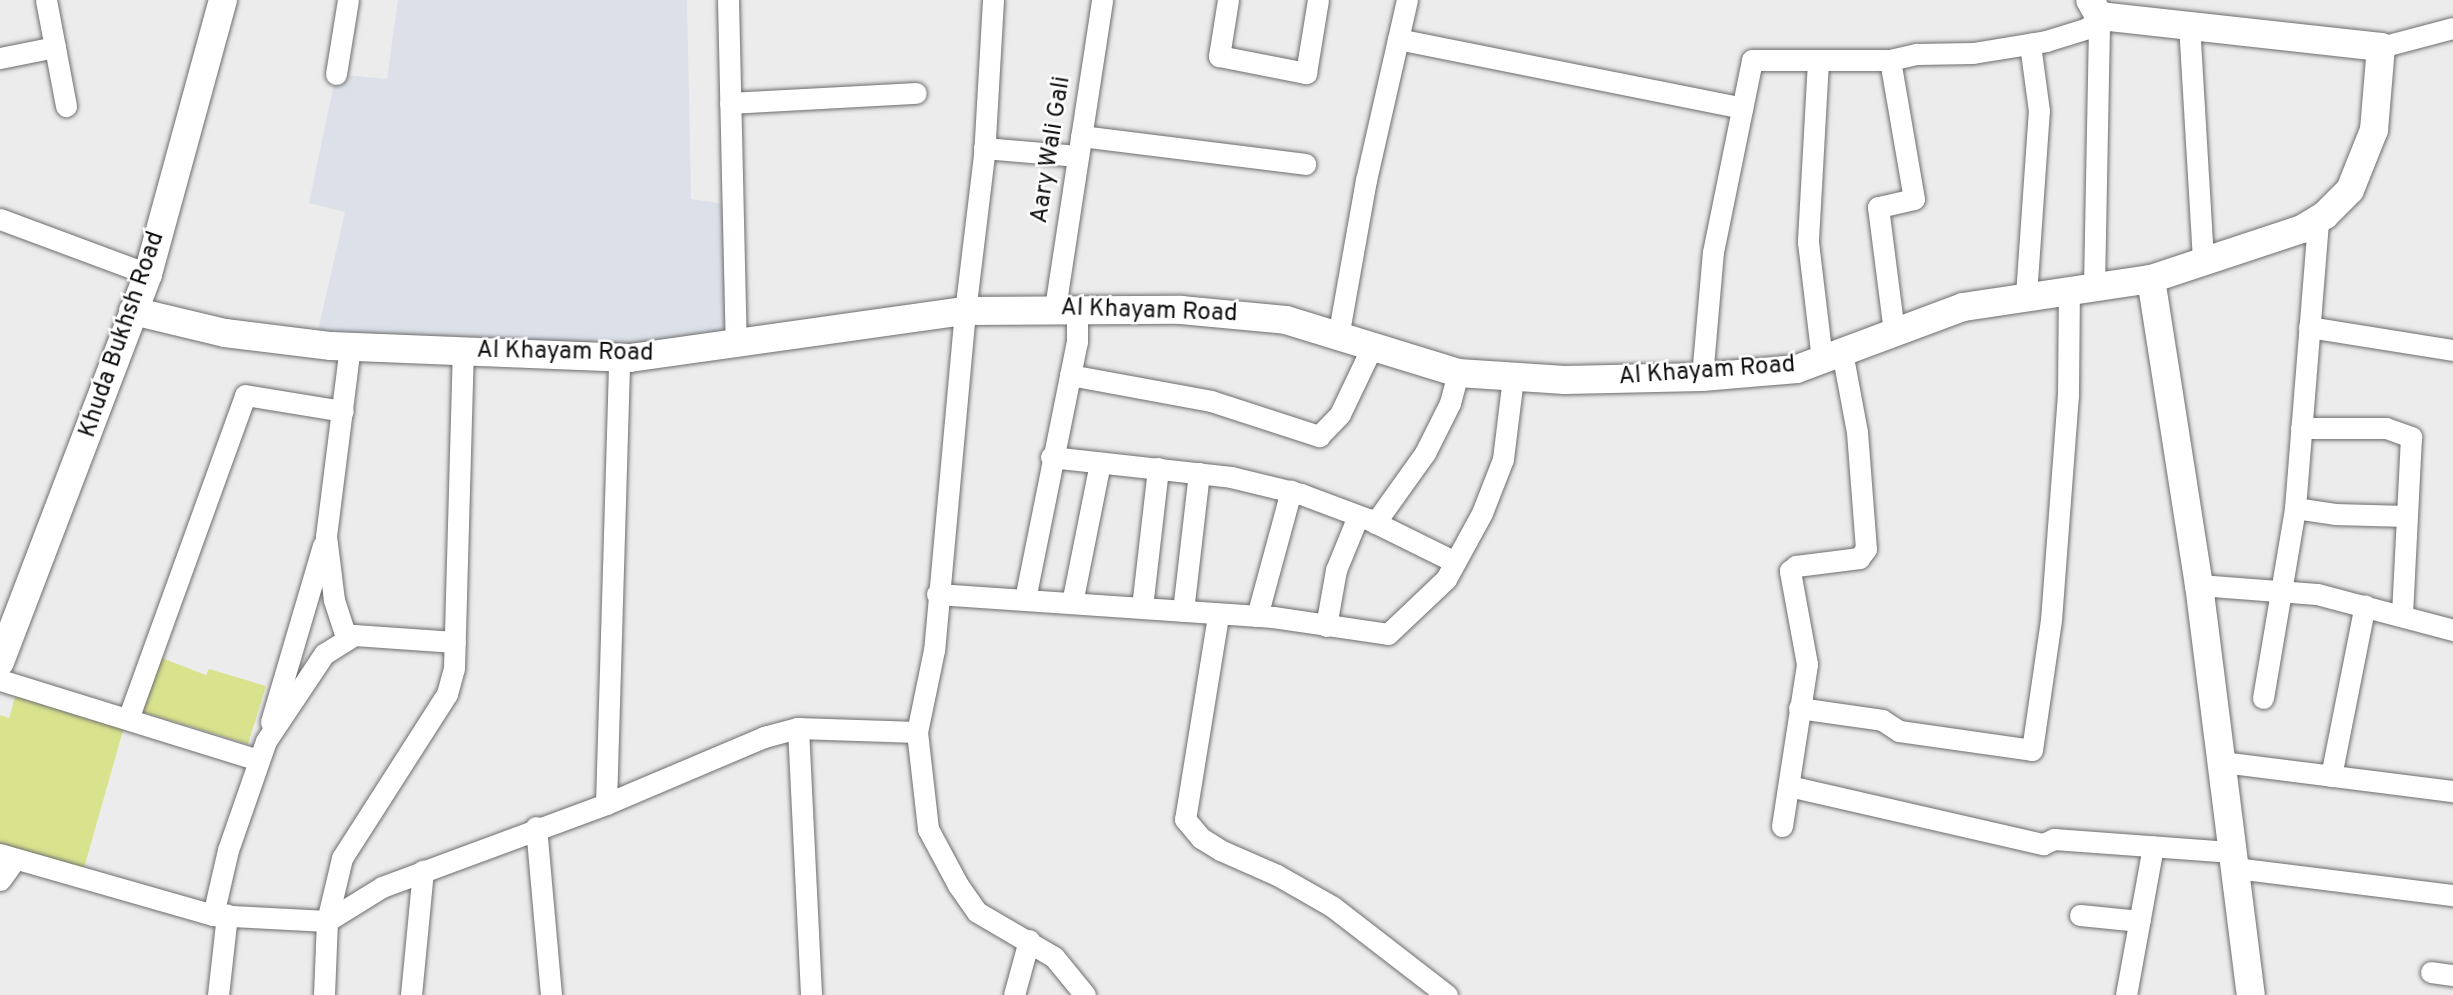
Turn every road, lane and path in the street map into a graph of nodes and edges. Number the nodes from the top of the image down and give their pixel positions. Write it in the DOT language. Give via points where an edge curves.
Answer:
graph roads {
  1 [pos="46,0"];
  2 [pos="223,0"];
  3 [pos="348,0"];
  4 [pos="728,0"];
  5 [pos="993,0"];
  6 [pos="1102,0"];
  7 [pos="1228,0"];
  8 [pos="1318,0"];
  9 [pos="1407,0"];
  10 [pos="2095,8"];
  11 [pos="2189,24"];
  12 [pos="2453,28"];
  13 [pos="1398,39"];
  14 [pos="2029,44"];
  15 [pos="55,47"];
  16 [pos="2381,47"];
  17 [pos="0,58"];
  18 [pos="1890,60"];
  19 [pos="1818,61"];
  20 [pos="336,74"];
  21 [pos="916,93"];
  22 [pos="730,103"];
  23 [pos="66,106"];
  24 [pos="1742,108"];
  25 [pos="1079,146"];
  26 [pos="984,148"];
  27 [pos="1305,164"];
  28 [pos="0,219"];
  29 [pos="2318,219"];
  30 [pos="2203,262"];
  31 [pos="148,274"];
  32 [pos="2151,279"];
  33 [pos="2082,287"];
  34 [pos="2026,295"];
  35 [pos="1066,309"];
  36 [pos="133,311"];
  37 [pos="965,311"];
  38 [pos="2309,327"];
  39 [pos="1894,332"];
  40 [pos="1338,337"];
  41 [pos="736,346"];
  42 [pos="350,347"];
  43 [pos="1372,347"];
  44 [pos="2453,350"];
  45 [pos="463,351"];
  46 [pos="1832,356"];
  47 [pos="619,358"];
  48 [pos="1458,373"];
  49 [pos="1070,374"];
  50 [pos="1513,377"];
  51 [pos="1702,377"];
  52 [pos="343,411"];
  53 [pos="2301,428"];
  54 [pos="1051,457"];
  55 [pos="1100,463"];
  56 [pos="1158,468"];
  57 [pos="1199,473"];
  58 [pos="1291,491"];
  59 [pos="2295,508"];
  60 [pos="2406,516"];
  61 [pos="1366,519"];
  62 [pos="326,536"];
  63 [pos="1455,562"];
  64 [pos="2199,585"];
  65 [pos="2280,591"];
  66 [pos="937,594"];
  67 [pos="1025,599"];
  68 [pos="1072,603"];
  69 [pos="2365,606"];
  70 [pos="1142,607"];
  71 [pos="1183,611"];
  72 [pos="1218,615"];
  73 [pos="2402,615"];
  74 [pos="10,616"];
  75 [pos="1258,617"];
  76 [pos="1326,626"];
  77 [pos="2453,630"];
  78 [pos="346,637"];
  79 [pos="455,642"];
  80 [pos="0,662"];
  81 [pos="0,680"];
  82 [pos="2263,698"];
  83 [pos="1799,708"];
  84 [pos="128,719"];
  85 [pos="798,728"];
  86 [pos="917,732"];
  87 [pos="262,751"];
  88 [pos="2222,762"];
  89 [pos="2332,776"];
  90 [pos="1789,786"];
  91 [pos="2453,791"];
  92 [pos="606,804"];
  93 [pos="1782,826"];
  94 [pos="536,827"];
  95 [pos="2153,846"];
  96 [pos="7,857"];
  97 [pos="2234,860"];
  98 [pos="423,871"];
  99 [pos="0,880"];
  100 [pos="2453,895"];
  101 [pos="220,915"];
  102 [pos="2080,915"];
  103 [pos="327,921"];
  104 [pos="2140,921"];
  105 [pos="1029,940"];
  106 [pos="2431,972"];
  107 [pos="2453,975"];
  108 [pos="218,995"];
  109 [pos="324,995"];
  110 [pos="411,995"];
  111 [pos="551,995"];
  112 [pos="811,995"];
  113 [pos="1014,995"];
  114 [pos="1085,995"];
  115 [pos="1447,995"];
  116 [pos="2126,995"];
  117 [pos="2251,995"];
  1 -- 15 [label="street"];
  2 -- 31 [label="street, Khuda Bukhsh Road"];
  3 -- 20 [label="street"];
  4 -- 22 [label="street"];
  5 -- 26 [label="street"];
  6 -- 25 [label="street, Aary Wali Gali"];
  7 -- 8 [label="street" via="1219,55 1306,73"];
  9 -- 13 [label="street"];
  10 -- 11 [label="street"];
  10 -- 14 [label="street" via="2088,28"];
  10 -- 33 [label="street"];
  11 -- 16 [label="street"];
  11 -- 30 [label="street"];
  12 -- 16 [label="street"];
  13 -- 24 [label="street"];
  13 -- 40 [label="street" via="1366,180"];
  14 -- 18 [label="street"];
  14 -- 34 [label="street" via="2039,111"];
  15 -- 17 [label="street"];
  15 -- 23 [label="street"];
  16 -- 29 [label="street, Al Khayam Road" via="2374,130 2361,173 2350,190"];
  18 -- 19 [label="street"];
  18 -- 39 [label="street" via="1914,200 1878,207"];
  19 -- 24 [label="street" via="1752,60"];
  19 -- 46 [label="street" via="1808,242"];
  21 -- 22 [label="street"];
  22 -- 41 [label="street"];
  24 -- 51 [label="street" via="1713,252"];
  25 -- 26 [label="street"];
  25 -- 27 [label="street"];
  25 -- 35 [label="street, Aary Wali Gali"];
  26 -- 37 [label="street"];
  28 -- 31 [label="street"];
  29 -- 30 [label="street, Al Khayam Road" via="2302,229"];
  29 -- 38 [label="street"];
  30 -- 32 [label="street, Al Khayam Road"];
  31 -- 36 [label="street, Khuda Bukhsh Road"];
  32 -- 33 [label="street, Al Khayam Road"];
  32 -- 64 [label="street"];
  33 -- 34 [label="street, Al Khayam Road"];
  33 -- 83 [label="street" via="2068,396 2051,620 2032,750 1899,731 1882,720"];
  34 -- 39 [label="street, Al Khayam Road" via="1963,307"];
  35 -- 37 [label="street, Al Khayam Road"];
  35 -- 40 [label="street, Al Khayam Road" via="1181,310 1286,320"];
  35 -- 49 [label="street, Aary Wali Gali" via="1077,342"];
  36 -- 42 [label="street, Al Khayam Road" via="225,333"];
  36 -- 74 [label="street, Khuda Bukhsh Road"];
  37 -- 41 [label="street, Al Khayam Road"];
  37 -- 66 [label="street"];
  38 -- 44 [label="street"];
  38 -- 53 [label="street"];
  39 -- 46 [label="street, Al Khayam Road"];
  40 -- 43 [label="street, Al Khayam Road"];
  41 -- 47 [label="street, Al Khayam Road"];
  42 -- 45 [label="street, Al Khayam Road"];
  42 -- 52 [label="street"];
  43 -- 48 [label="street, Al Khayam Road"];
  43 -- 49 [label="street" via="1340,414 1319,436 1211,401"];
  45 -- 47 [label="street, Al Khayam Road"];
  45 -- 79 [label="street"];
  46 -- 51 [label="street, Al Khayam Road" via="1797,369"];
  46 -- 83 [label="street" via="1857,432 1866,549 1859,558 1796,566 1790,571 1807,664"];
  47 -- 92 [label="street"];
  48 -- 50 [label="street, Al Khayam Road"];
  48 -- 61 [label="street" via="1450,403 1425,453"];
  49 -- 54 [label="street, Aary Wali Gali"];
  50 -- 51 [label="street, Al Khayam Road"];
  50 -- 63 [label="street" via="1503,459"];
  52 -- 62 [label="street"];
  52 -- 84 [label="street" via="245,395"];
  53 -- 59 [label="street"];
  53 -- 60 [label="street" via="2386,428 2411,437"];
  54 -- 55 [label="street"];
  54 -- 67 [label="street, Aary Wali Gali"];
  55 -- 56 [label="street"];
  55 -- 68 [label="street"];
  56 -- 57 [label="street"];
  56 -- 70 [label="street"];
  57 -- 58 [label="street"];
  57 -- 71 [label="street"];
  58 -- 61 [label="street"];
  58 -- 75 [label="street"];
  59 -- 60 [label="street"];
  59 -- 65 [label="street"];
  60 -- 73 [label="street"];
  61 -- 63 [label="street"];
  61 -- 76 [label="street" via="1336,570"];
  62 -- 78 [label="street" via="334,600"];
  62 -- 87 [label="street"];
  63 -- 76 [label="street" via="1446,579 1388,634"];
  64 -- 65 [label="street"];
  64 -- 88 [label="street"];
  65 -- 69 [label="street"];
  65 -- 82 [label="street"];
  66 -- 67 [label="street"];
  66 -- 86 [label="street" via="934,650"];
  67 -- 68 [label="street"];
  68 -- 70 [label="street"];
  69 -- 73 [label="street"];
  69 -- 89 [label="street"];
  70 -- 71 [label="street"];
  71 -- 72 [label="street"];
  72 -- 75 [label="street"];
  72 -- 115 [label="street" via="1185,819 1201,838 1220,850 1333,907"];
  73 -- 77 [label="street"];
  74 -- 80 [label="street, Khuda Bukhsh Road"];
  75 -- 76 [label="street"];
  78 -- 79 [label="street"];
  78 -- 87 [label="street" via="316,664"];
  79 -- 103 [label="street" via="447,694 342,858"];
  81 -- 84 [label="street"];
  83 -- 90 [label="street"];
  84 -- 87 [label="street"];
  85 -- 86 [label="street"];
  85 -- 92 [label="street" via="718,755"];
  85 -- 112 [label="street"];
  86 -- 105 [label="street" via="928,829 977,912"];
  87 -- 101 [label="street" via="228,850"];
  88 -- 89 [label="street"];
  88 -- 97 [label="street"];
  89 -- 91 [label="street"];
  90 -- 93 [label="street"];
  90 -- 95 [label="street" via="2043,844 2054,839"];
  92 -- 94 [label="street"];
  94 -- 98 [label="street"];
  94 -- 111 [label="street"];
  95 -- 97 [label="street"];
  95 -- 104 [label="street"];
  96 -- 99 [label="street"];
  96 -- 101 [label="street"];
  97 -- 100 [label="street"];
  97 -- 117 [label="street"];
  98 -- 103 [label="street" via="382,887"];
  98 -- 110 [label="street"];
  101 -- 103 [label="street"];
  101 -- 108 [label="street"];
  102 -- 104 [label="street"];
  103 -- 109 [label="street"];
  104 -- 116 [label="street"];
  105 -- 113 [label="street"];
  105 -- 114 [label="street" via="1054,957"];
  106 -- 107 [label="street"];
}
